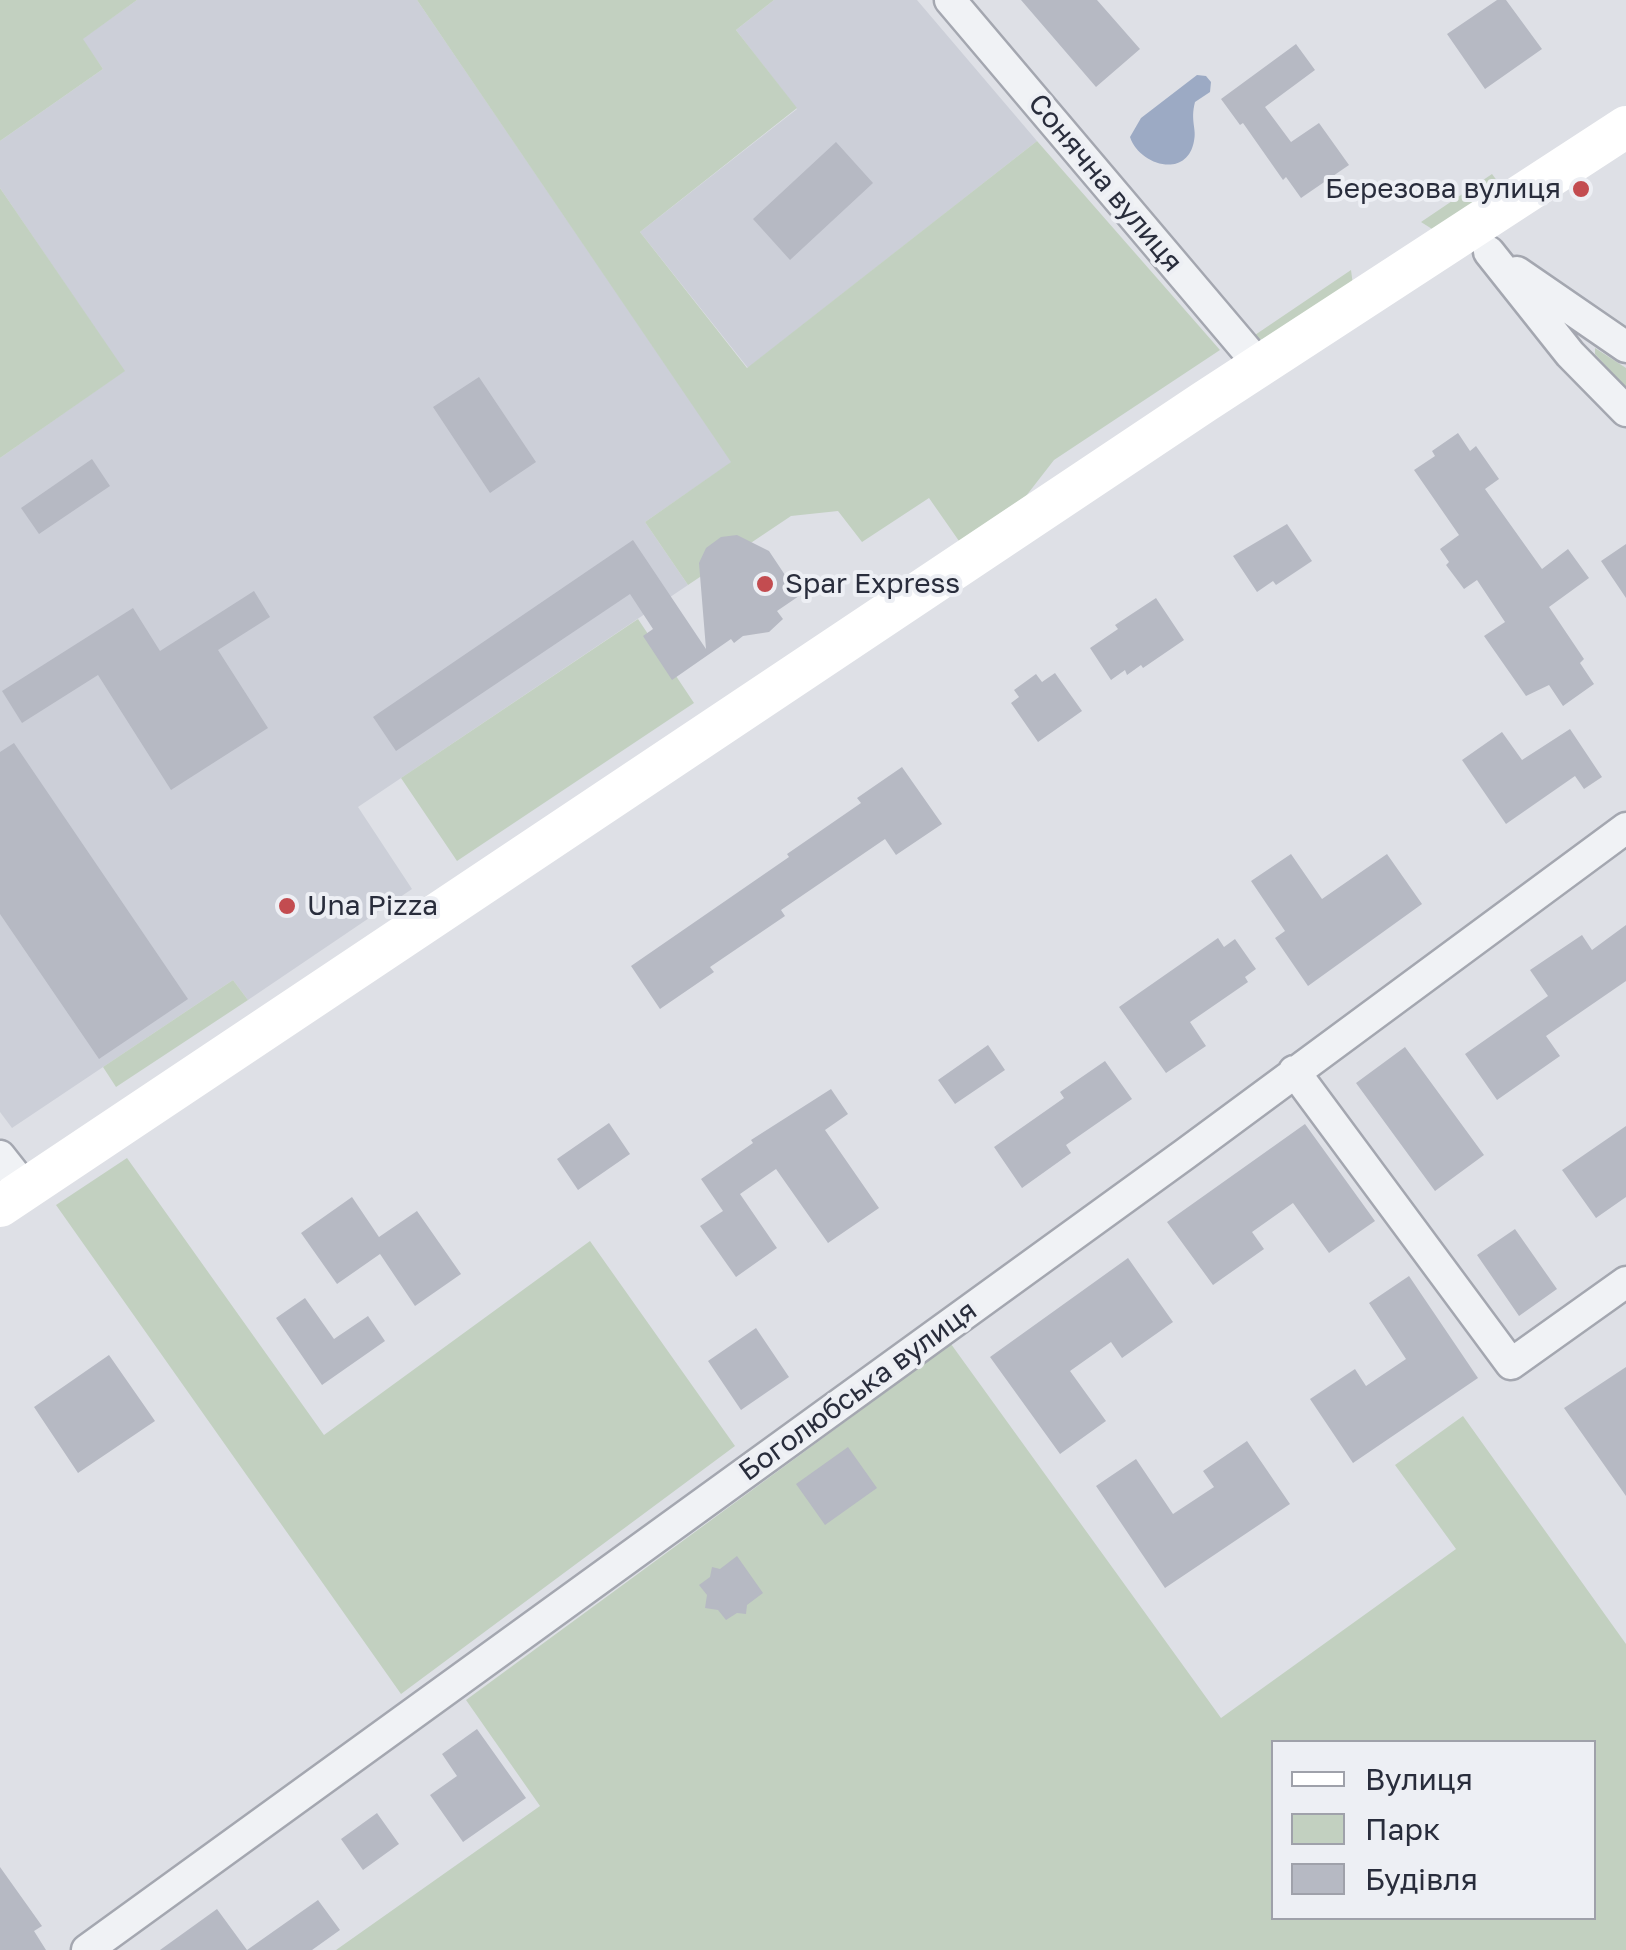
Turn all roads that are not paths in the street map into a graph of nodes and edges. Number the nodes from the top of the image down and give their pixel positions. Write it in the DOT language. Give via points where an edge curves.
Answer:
graph roads {
  1 [pos="950,0"];
  2 [pos="1626,127"];
  3 [pos="1480,241"];
  4 [pos="1626,347"];
  5 [pos="1260,366"];
  6 [pos="1626,411"];
  7 [pos="1626,828"];
  8 [pos="1294,1071"];
  9 [pos="0,1156"];
  10 [pos="13,1197"];
  11 [pos="1626,1282"];
  12 [pos="88,1950"];
  1 -- 5 [label="street, Сонячна вулиця"];
  2 -- 3 [label="street"];
  3 -- 4 [label="street"];
  3 -- 5 [label="street"];
  3 -- 6 [label="street" via="1570,354"];
  5 -- 10 [label="street"];
  7 -- 8 [label="street, Боголюбська вулиця"];
  8 -- 11 [label="street" via="1510,1364"];
  8 -- 12 [label="street, Боголюбська вулиця"];
  9 -- 10 [label="street"];
}
